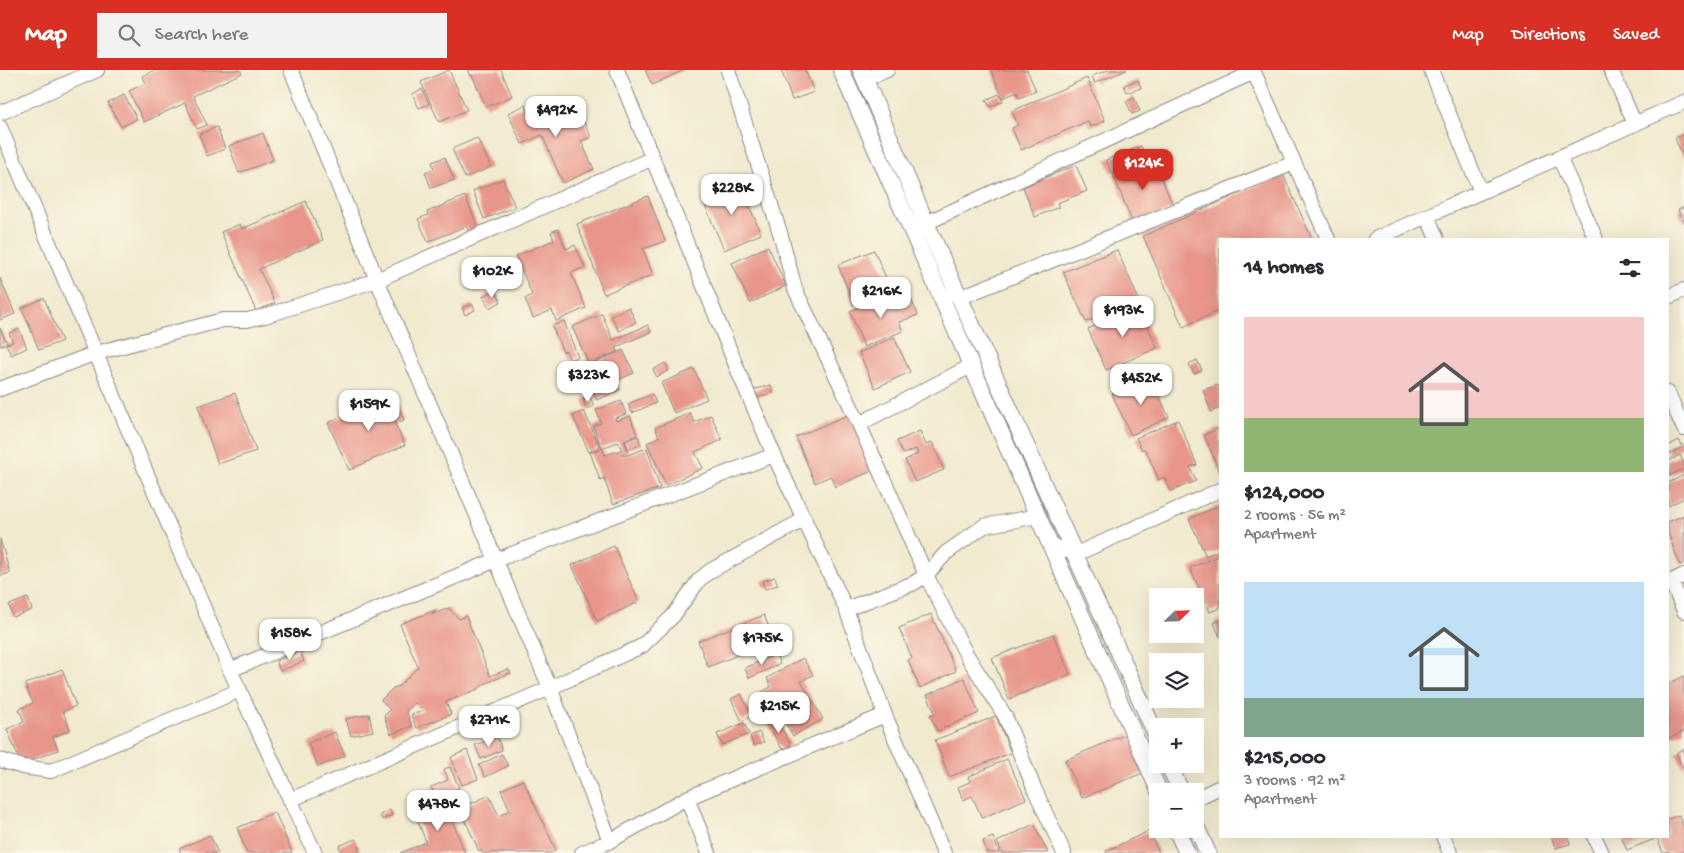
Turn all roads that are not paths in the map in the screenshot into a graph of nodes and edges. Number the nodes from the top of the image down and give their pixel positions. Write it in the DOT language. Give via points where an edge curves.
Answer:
graph roads {
  1 [pos="97,70"];
  2 [pos="291,70"];
  3 [pos="617,70"];
  4 [pos="728,70"];
  5 [pos="841,70"];
  6 [pos="887,70"];
  7 [pos="1431,70"];
  8 [pos="1610,70"];
  9 [pos="1254,71"];
  10 [pos="863,75"];
  11 [pos="1684,102"];
  12 [pos="0,113"];
  13 [pos="1635,124"];
  14 [pos="0,127"];
  15 [pos="1559,157"];
  16 [pos="653,158"];
  17 [pos="1294,163"];
  18 [pos="1481,192"];
  19 [pos="1427,216"];
  20 [pos="926,223"];
  21 [pos="1328,238"];
  22 [pos="1377,238"];
  23 [pos="1437,238"];
  24 [pos="1596,238"];
  25 [pos="377,280"];
  26 [pos="936,287"];
  27 [pos="1684,290"];
  28 [pos="961,297"];
  29 [pos="1669,297"];
  30 [pos="96,353"];
  31 [pos="971,366"];
  32 [pos="0,389"];
  33 [pos="1669,395"];
  34 [pos="858,424"];
  35 [pos="1684,429"];
  36 [pos="774,454"];
  37 [pos="1219,490"];
  38 [pos="1038,516"];
  39 [pos="805,519"];
  40 [pos="1050,545"];
  41 [pos="1076,554"];
  42 [pos="496,560"];
  43 [pos="926,575"];
  44 [pos="1684,575"];
  45 [pos="1669,582"];
  46 [pos="846,609"];
  47 [pos="1684,611"];
  48 [pos="230,670"];
  49 [pos="550,688"];
  50 [pos="240,690"];
  51 [pos="885,715"];
  52 [pos="1149,719"];
  53 [pos="0,760"];
  54 [pos="1155,783"];
  55 [pos="1219,787"];
  56 [pos="1204,795"];
  57 [pos="687,798"];
  58 [pos="290,800"];
  59 [pos="1180,838"];
  60 [pos="1201,838"];
  61 [pos="1444,838"];
  62 [pos="1595,838"];
  63 [pos="610,841"];
  64 [pos="315,853"];
  65 [pos="582,853"];
  66 [pos="709,853"];
  67 [pos="944,853"];
  68 [pos="1064,853"];
  69 [pos="1187,853"];
  70 [pos="1208,853"];
  71 [pos="1450,853"];
  72 [pos="1602,853"];
  1 -- 12 [label="street"];
  2 -- 25 [label="street"];
  3 -- 16 [label="street"];
  4 -- 34 [label="street" via="795,289"];
  5 -- 26 [label="street"];
  6 -- 10 [label="street"];
  7 -- 18 [label="street"];
  8 -- 13 [label="street"];
  9 -- 17 [label="street"];
  9 -- 20 [label="street"];
  10 -- 20 [label="street"];
  11 -- 13 [label="street"];
  13 -- 15 [label="street"];
  14 -- 30 [label="street"];
  15 -- 18 [label="street"];
  15 -- 24 [label="street"];
  16 -- 25 [label="street"];
  16 -- 36 [label="street"];
  17 -- 21 [label="street"];
  17 -- 28 [label="street"];
  18 -- 19 [label="street"];
  19 -- 22 [label="street"];
  19 -- 23 [label="street"];
  20 -- 28 [label="street"];
  25 -- 30 [label="street" via="265,316 223,320"];
  25 -- 42 [label="street"];
  26 -- 28 [label="street"];
  26 -- 31 [label="street"];
  27 -- 29 [label="street"];
  28 -- 41 [label="street"];
  30 -- 32 [label="street"];
  30 -- 48 [label="street"];
  31 -- 34 [label="street"];
  31 -- 38 [label="street"];
  33 -- 35 [label="street"];
  34 -- 43 [label="street"];
  36 -- 39 [label="street"];
  36 -- 42 [label="street"];
  37 -- 41 [label="street"];
  38 -- 40 [label="street"];
  38 -- 43 [label="street" via="984,526 946,553"];
  39 -- 46 [label="street"];
  39 -- 49 [label="street" via="710,571 699,580 673,616 642,646"];
  40 -- 41 [label="street"];
  40 -- 54 [label="street"];
  41 -- 52 [label="street"];
  42 -- 48 [label="street"];
  42 -- 49 [label="street"];
  43 -- 46 [label="street" via="914,583"];
  43 -- 68 [label="street" via="965,652 1005,716"];
  44 -- 45 [label="street"];
  45 -- 47 [label="street"];
  46 -- 51 [label="street"];
  48 -- 50 [label="street"];
  49 -- 58 [label="street"];
  49 -- 63 [label="street"];
  50 -- 53 [label="street" via="51,772"];
  50 -- 58 [label="street"];
  51 -- 57 [label="street"];
  51 -- 67 [label="street"];
  55 -- 56 [label="street"];
  57 -- 63 [label="street"];
  57 -- 66 [label="street"];
  58 -- 64 [label="street"];
  59 -- 69 [label="street"];
  60 -- 70 [label="street"];
  61 -- 71 [label="street"];
  62 -- 72 [label="street"];
  63 -- 65 [label="street"];
}
